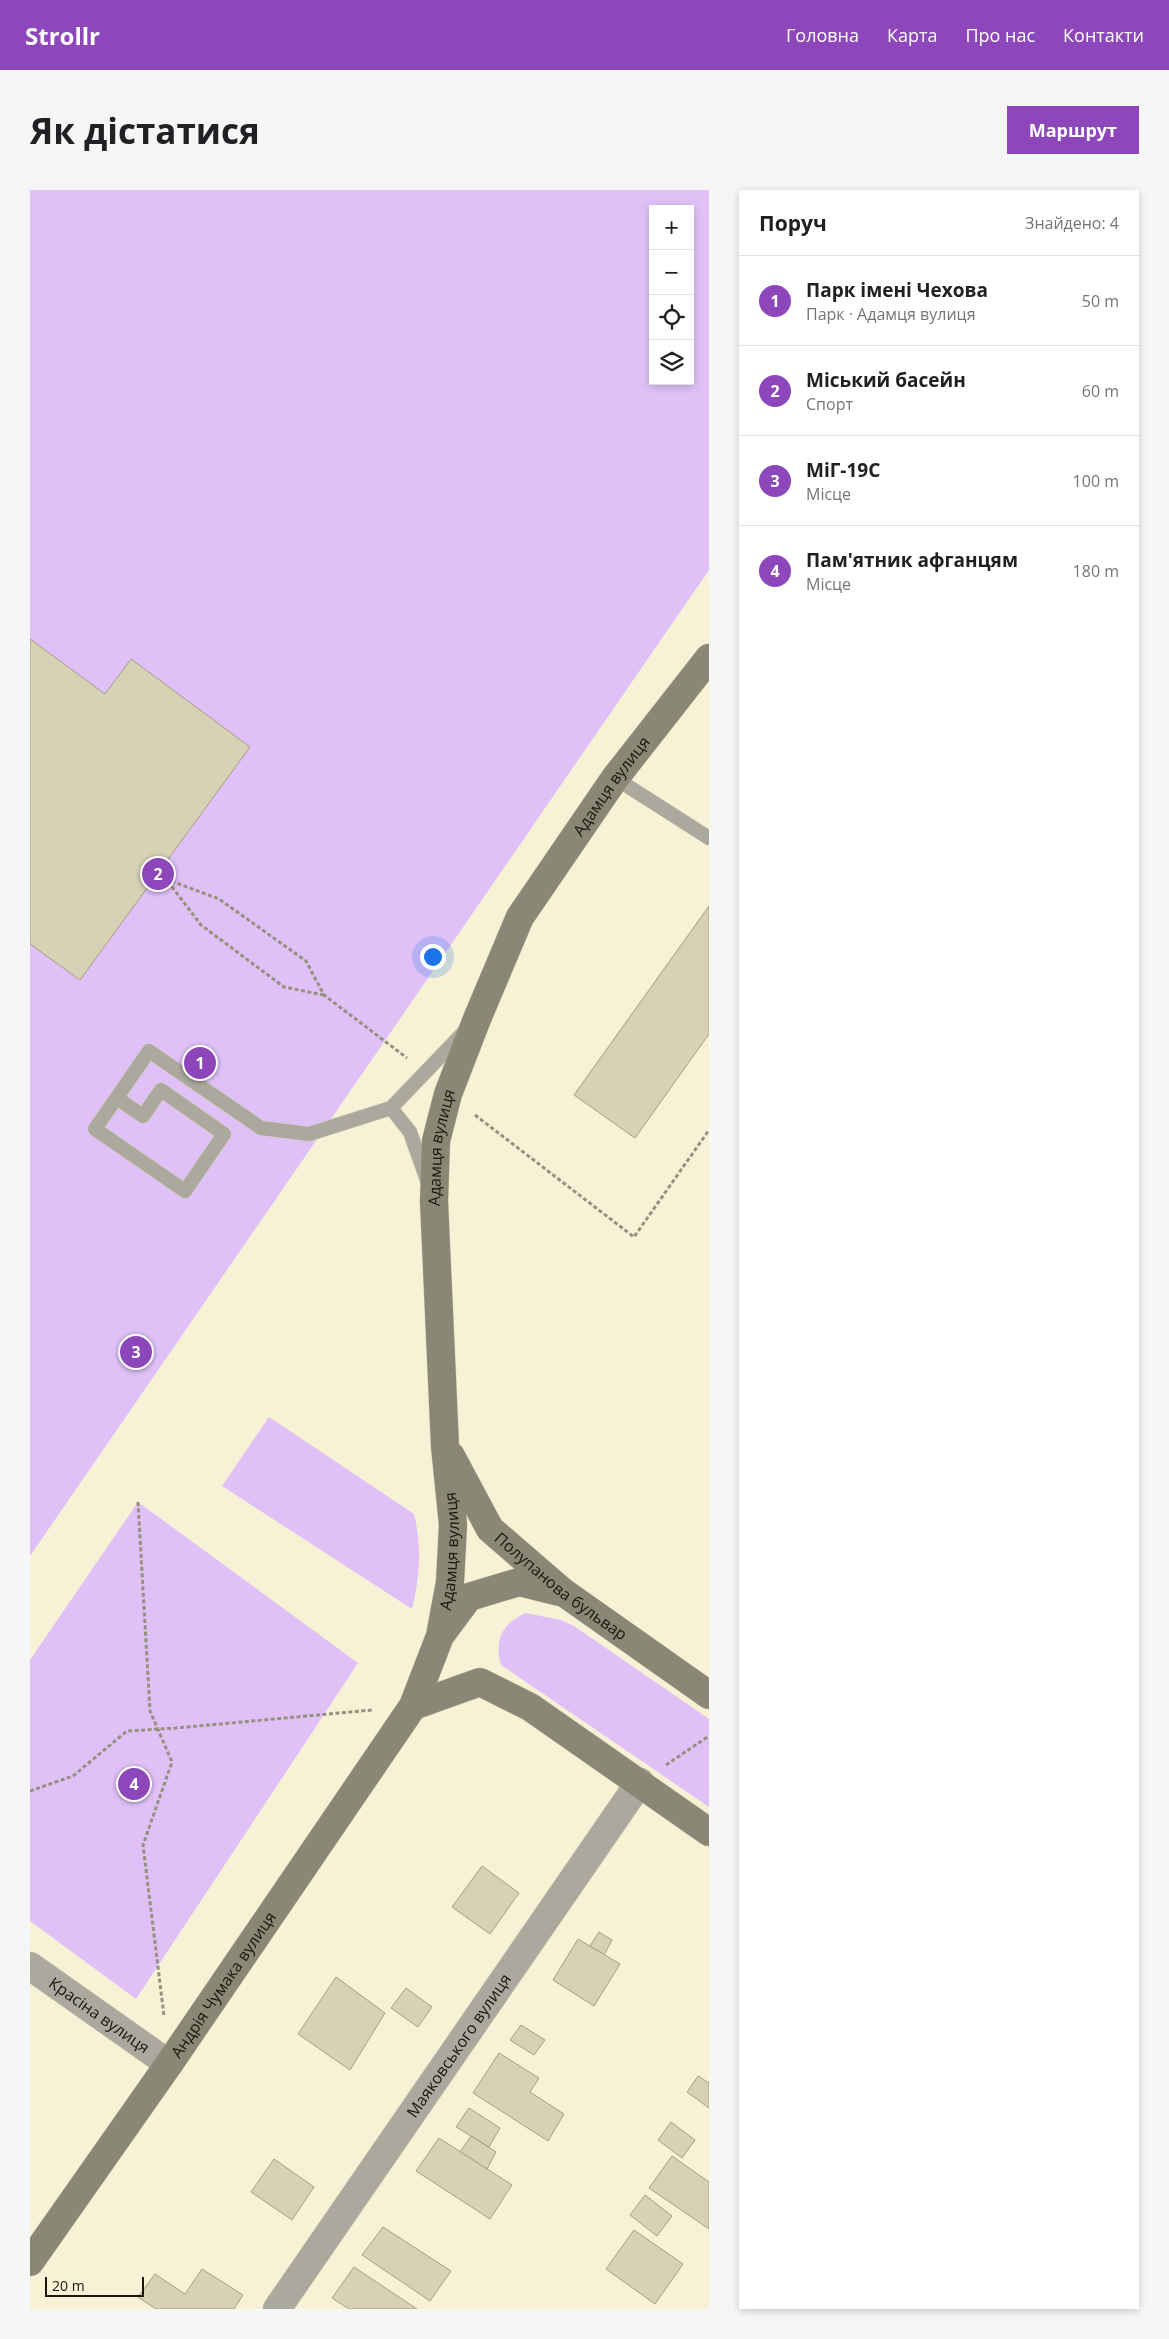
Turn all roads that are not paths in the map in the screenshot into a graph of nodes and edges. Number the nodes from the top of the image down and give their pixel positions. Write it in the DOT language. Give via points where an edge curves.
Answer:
graph roads {
  1 [pos="709,658"];
  2 [pos="615,778"];
  3 [pos="709,838"];
  4 [pos="476,1019"];
  5 [pos="117,1098"];
  6 [pos="391,1108"];
  7 [pos="434,1200"];
  8 [pos="446,1446"];
  9 [pos="563,1592"];
  10 [pos="440,1636"];
  11 [pos="709,1695"];
  12 [pos="413,1706"];
  13 [pos="640,1782"];
  14 [pos="709,1832"];
  15 [pos="30,1966"];
  16 [pos="169,2064"];
  17 [pos="30,2262"];
  18 [pos="277,2309"];
  1 -- 2 [label="street, Адамця вулиця"];
  2 -- 3 [label="lane"];
  2 -- 4 [label="street, Адамця вулиця" via="520,917"];
  4 -- 6 [label="lane"];
  4 -- 7 [label="street, Адамця вулиця" via="448,1094 436,1141"];
  5 -- 5 [label="lane" via="95,1129 184,1191 224,1134 161,1090 143,1116"];
  5 -- 6 [label="lane" via="149,1051 261,1128 309,1134"];
  6 -- 7 [label="lane" via="410,1132"];
  7 -- 8 [label="street, Адамця вулиця"];
  8 -- 9 [label="street, Полупанова бульвар" via="490,1529"];
  8 -- 10 [label="street, Адамця вулиця" via="453,1525 450,1582"];
  9 -- 10 [label="street" via="518,1582 469,1597"];
  9 -- 11 [label="street, Полупанова бульвар"];
  10 -- 12 [label="street, Адамця вулиця"];
  12 -- 13 [label="street" via="480,1682 530,1707"];
  12 -- 16 [label="street, Андрія Чумака вулиця"];
  13 -- 14 [label="street"];
  13 -- 18 [label="street, Маяковського вулиця"];
  15 -- 16 [label="street, Красіна вулиця"];
  16 -- 17 [label="street, Андрія Чумака вулиця"];
}
